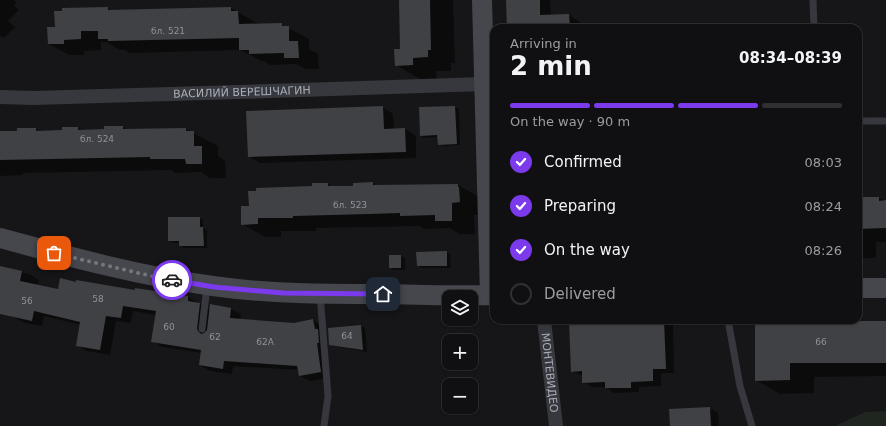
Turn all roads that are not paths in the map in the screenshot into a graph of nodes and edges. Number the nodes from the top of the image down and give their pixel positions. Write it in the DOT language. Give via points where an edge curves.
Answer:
graph roads {
  1 [pos="482,0"];
  2 [pos="813,0"];
  3 [pos="814,24"];
  4 [pos="484,84"];
  5 [pos="0,97"];
  6 [pos="886,121"];
  7 [pos="862,122"];
  8 [pos="0,238"];
  9 [pos="490,242"];
  10 [pos="207,286"];
  11 [pos="862,288"];
  12 [pos="886,288"];
  13 [pos="320,294"];
  14 [pos="490,295"];
  15 [pos="544,324"];
  16 [pos="729,324"];
  17 [pos="202,329"];
  18 [pos="324,426"];
  19 [pos="556,426"];
  20 [pos="752,426"];
  1 -- 4 [label="street"];
  2 -- 3 [label="lane"];
  4 -- 5 [label="street, ВАСИЛИЙ ВЕРЕШЧАГИН"];
  4 -- 9 [label="street"];
  6 -- 7 [label="lane"];
  8 -- 10 [label="street" via="83,261"];
  10 -- 13 [label="street"];
  10 -- 17 [label="lane"];
  11 -- 12 [label="street"];
  13 -- 14 [label="street"];
  13 -- 18 [label="lane" via="328,396"];
  15 -- 19 [label="street, МОНТЕВИДЕО"];
  16 -- 20 [label="lane" via="740,386"];
}
